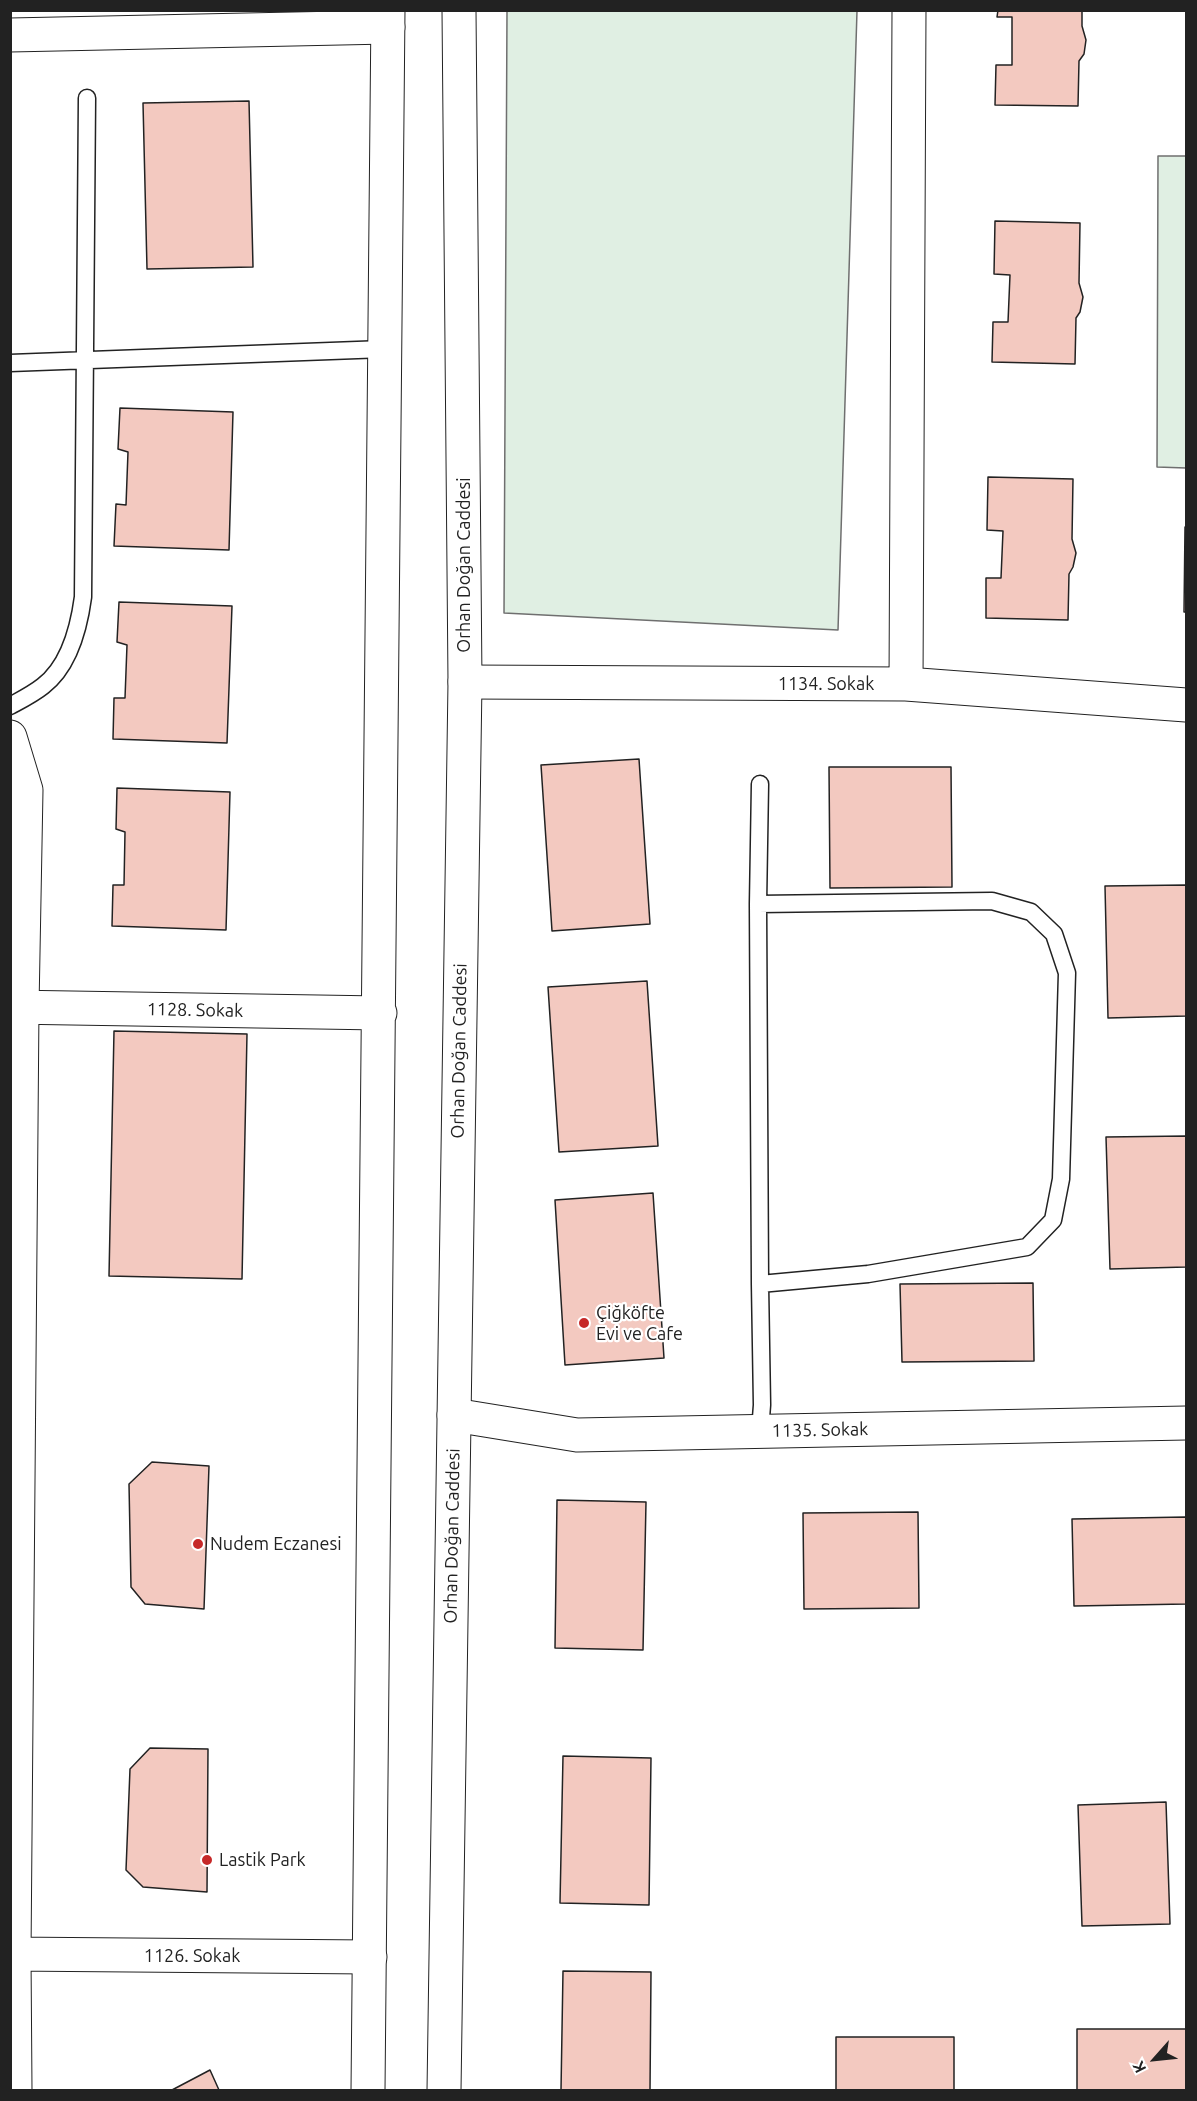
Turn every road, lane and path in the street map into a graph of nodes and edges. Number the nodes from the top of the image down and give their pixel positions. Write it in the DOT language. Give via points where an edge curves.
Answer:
graph roads {
  1 [pos="459,10"];
  2 [pos="909,10"];
  3 [pos="388,19"];
  4 [pos="10,35"];
  5 [pos="87,98"];
  6 [pos="384,350"];
  7 [pos="83,361"];
  8 [pos="10,363"];
  9 [pos="465,682"];
  10 [pos="906,684"];
  11 [pos="1186,705"];
  12 [pos="10,706"];
  13 [pos="10,736"];
  14 [pos="760,784"];
  15 [pos="758,904"];
  16 [pos="16,1007"];
  17 [pos="380,1013"];
  18 [pos="760,1284"];
  19 [pos="454,1415"];
  20 [pos="1186,1423"];
  21 [pos="760,1431"];
  22 [pos="12,1954"];
  23 [pos="370,1957"];
  24 [pos="15,2091"];
  25 [pos="368,2091"];
  26 [pos="444,2091"];
  1 -- 9 [label="street, Orhan Doğan Caddesi"];
  2 -- 10 [label="street"];
  3 -- 4 [label="street"];
  3 -- 6 [label="street"];
  5 -- 7 [label="lane"];
  6 -- 7 [label="lane"];
  6 -- 17 [label="street"];
  7 -- 8 [label="lane"];
  7 -- 12 [label="lane" via="81,614 69,650 58,668 44,685"];
  9 -- 10 [label="street, 1134. Sokak"];
  9 -- 19 [label="street, Orhan Doğan Caddesi"];
  10 -- 11 [label="street, 1134. Sokak"];
  13 -- 16 [label="street" via="26,790"];
  14 -- 15 [label="lane"];
  15 -- 18 [label="lane"];
  15 -- 18 [label="lane" via="992,901 1031,912 1054,934 1066,973 1061,1179 1053,1220 1027,1247 868,1274"];
  16 -- 17 [label="street, 1128. Sokak"];
  16 -- 22 [label="street"];
  17 -- 23 [label="street"];
  18 -- 21 [label="lane"];
  19 -- 21 [label="street, 1135. Sokak" via="577,1435"];
  19 -- 26 [label="street, Orhan Doğan Caddesi"];
  20 -- 21 [label="street, 1135. Sokak"];
  22 -- 23 [label="street, 1126. Sokak"];
  22 -- 24 [label="street"];
  23 -- 25 [label="street"];
}
